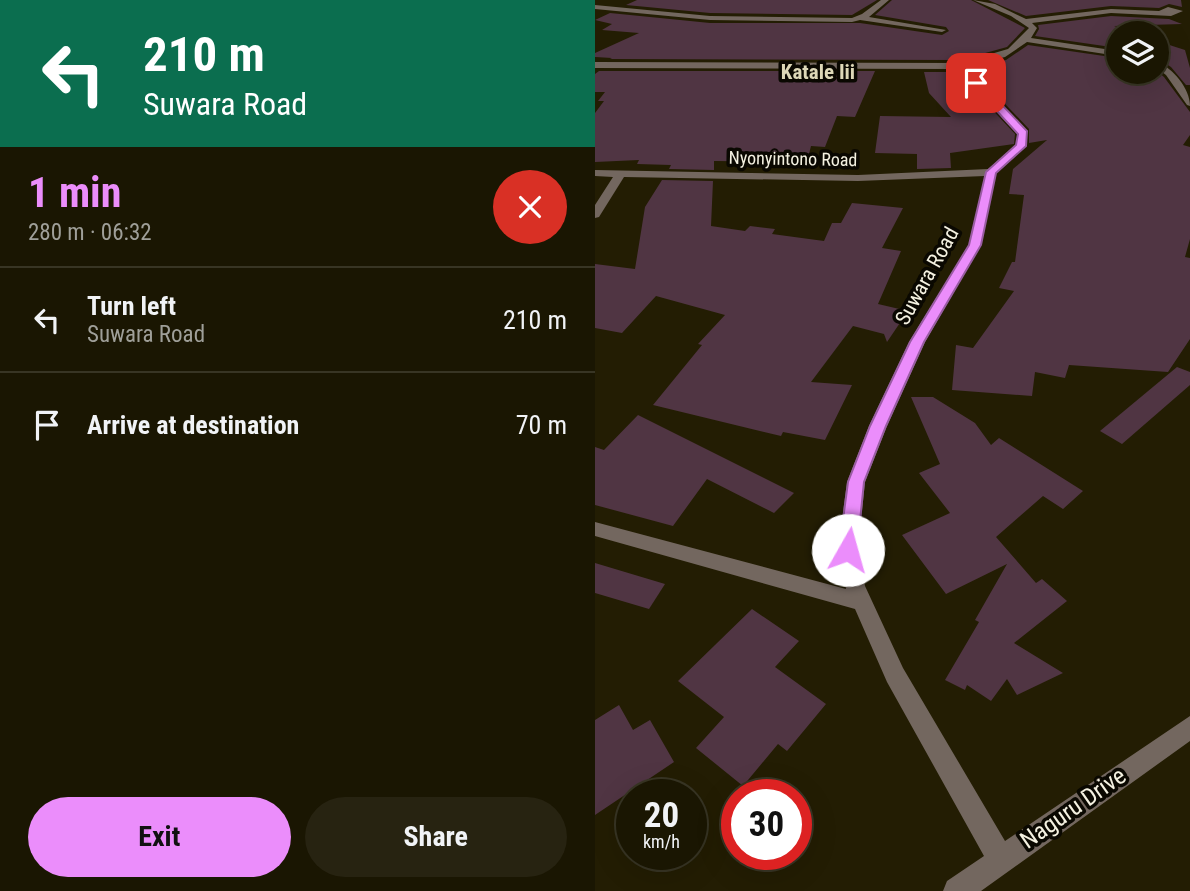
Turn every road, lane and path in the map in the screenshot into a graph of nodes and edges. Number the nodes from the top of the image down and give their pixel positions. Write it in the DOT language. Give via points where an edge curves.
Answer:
graph roads {
  1 [pos="885,0"];
  2 [pos="977,0"];
  3 [pos="595,7"];
  4 [pos="1162,12"];
  5 [pos="862,18"];
  6 [pos="1026,21"];
  7 [pos="941,30"];
  8 [pos="1028,40"];
  9 [pos="1106,52"];
  10 [pos="595,65"];
  11 [pos="960,66"];
  12 [pos="1169,73"];
  13 [pos="1190,103"];
  14 [pos="991,172"];
  15 [pos="595,173"];
  16 [pos="621,173"];
  17 [pos="595,214"];
  18 [pos="595,529"];
  19 [pos="862,602"];
  20 [pos="1190,727"];
  21 [pos="1000,858"];
  22 [pos="957,891"];
  1 -- 5 [label="street"];
  2 -- 6 [label="street"];
  3 -- 5 [label="street" via="710,18"];
  4 -- 6 [label="street" via="1111,11"];
  5 -- 7 [label="street"];
  6 -- 8 [label="street" via="1033,28"];
  8 -- 9 [label="street"];
  8 -- 11 [label="street" via="999,56"];
  10 -- 11 [label="street"];
  11 -- 14 [label="street" via="1023,133 1021,146"];
  12 -- 13 [label="street"];
  14 -- 16 [label="street, Nyonyintono Road" via="857,178"];
  14 -- 19 [label="street, Suwara Road" via="975,245 917,342 856,482 848,550"];
  15 -- 16 [label="street, Nyonyintono Road"];
  16 -- 17 [label="street"];
  18 -- 19 [label="street"];
  19 -- 21 [label="street, Suwara Road" via="895,675"];
  20 -- 21 [label="street, Naguru Drive"];
  21 -- 22 [label="street, Naguru Drive"];
}
